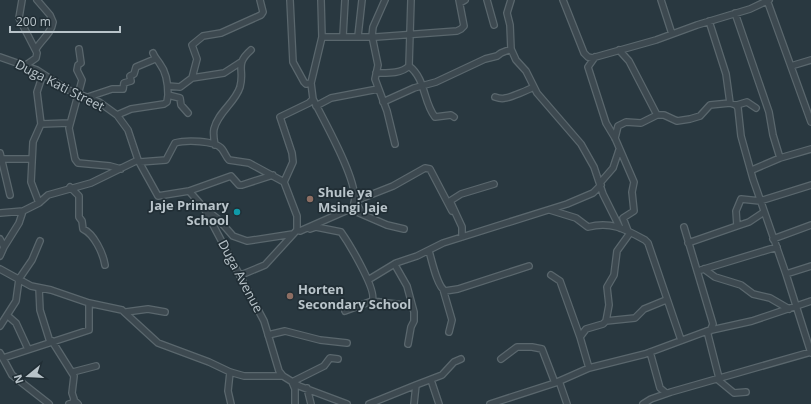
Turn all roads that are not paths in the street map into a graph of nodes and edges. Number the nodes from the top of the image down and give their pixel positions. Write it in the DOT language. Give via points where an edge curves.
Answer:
graph roads {
  1 [pos="22,0"];
  2 [pos="37,0"];
  3 [pos="260,0"];
  4 [pos="290,0"];
  5 [pos="321,0"];
  6 [pos="345,0"];
  7 [pos="362,0"];
  8 [pos="385,0"];
  9 [pos="411,0"];
  10 [pos="487,0"];
  11 [pos="511,0"];
  12 [pos="563,0"];
  13 [pos="661,0"];
  14 [pos="461,1"];
  15 [pos="768,1"];
  16 [pos="735,13"];
  17 [pos="709,21"];
  18 [pos="494,25"];
  19 [pos="409,34"];
  20 [pos="672,34"];
  21 [pos="343,36"];
  22 [pos="358,36"];
  23 [pos="372,36"];
  24 [pos="322,37"];
  25 [pos="36,49"];
  26 [pos="79,49"];
  27 [pos="511,49"];
  28 [pos="251,50"];
  29 [pos="619,50"];
  30 [pos="0,57"];
  31 [pos="595,57"];
  32 [pos="811,60"];
  33 [pos="241,62"];
  34 [pos="26,65"];
  35 [pos="409,66"];
  36 [pos="791,66"];
  37 [pos="44,74"];
  38 [pos="376,74"];
  39 [pos="192,78"];
  40 [pos="311,83"];
  41 [pos="422,85"];
  42 [pos="168,86"];
  43 [pos="533,87"];
  44 [pos="378,89"];
  45 [pos="79,94"];
  46 [pos="168,95"];
  47 [pos="88,97"];
  48 [pos="495,97"];
  49 [pos="313,99"];
  50 [pos="384,102"];
  51 [pos="730,103"];
  52 [pos="316,106"];
  53 [pos="737,106"];
  54 [pos="808,107"];
  55 [pos="756,108"];
  56 [pos="188,114"];
  57 [pos="117,115"];
  58 [pos="657,115"];
  59 [pos="454,117"];
  60 [pos="811,122"];
  61 [pos="69,123"];
  62 [pos="41,124"];
  63 [pos="615,138"];
  64 [pos="395,144"];
  65 [pos="214,145"];
  66 [pos="811,149"];
  67 [pos="619,150"];
  68 [pos="0,153"];
  69 [pos="32,158"];
  70 [pos="780,158"];
  71 [pos="1,159"];
  72 [pos="139,161"];
  73 [pos="121,169"];
  74 [pos="752,170"];
  75 [pos="272,175"];
  76 [pos="284,182"];
  77 [pos="494,184"];
  78 [pos="600,184"];
  79 [pos="811,185"];
  80 [pos="70,187"];
  81 [pos="189,191"];
  82 [pos="10,195"];
  83 [pos="760,201"];
  84 [pos="39,202"];
  85 [pos="355,202"];
  86 [pos="204,208"];
  87 [pos="350,209"];
  88 [pos="549,210"];
  89 [pos="23,211"];
  90 [pos="452,211"];
  91 [pos="764,212"];
  92 [pos="0,213"];
  93 [pos="362,214"];
  94 [pos="811,225"];
  95 [pos="737,226"];
  96 [pos="684,227"];
  97 [pos="620,228"];
  98 [pos="404,230"];
  99 [pos="297,232"];
  100 [pos="629,232"];
  101 [pos="462,237"];
  102 [pos="0,239"];
  103 [pos="774,239"];
  104 [pos="40,241"];
  105 [pos="688,243"];
  106 [pos="4,247"];
  107 [pos="777,247"];
  108 [pos="429,251"];
  109 [pos="0,256"];
  110 [pos="104,265"];
  111 [pos="395,265"];
  112 [pos="529,266"];
  113 [pos="811,266"];
  114 [pos="0,269"];
  115 [pos="704,269"];
  116 [pos="697,271"];
  117 [pos="786,274"];
  118 [pos="241,275"];
  119 [pos="551,275"];
  120 [pos="19,280"];
  121 [pos="368,280"];
  122 [pos="39,288"];
  123 [pos="443,290"];
  124 [pos="666,300"];
  125 [pos="372,301"];
  126 [pos="811,302"];
  127 [pos="89,304"];
  128 [pos="412,306"];
  129 [pos="795,307"];
  130 [pos="789,309"];
  131 [pos="345,311"];
  132 [pos="126,312"];
  133 [pos="165,312"];
  134 [pos="8,316"];
  135 [pos="606,321"];
  136 [pos="0,326"];
  137 [pos="709,331"];
  138 [pos="449,332"];
  139 [pos="268,335"];
  140 [pos="580,337"];
  141 [pos="681,340"];
  142 [pos="51,341"];
  143 [pos="347,343"];
  144 [pos="408,344"];
  145 [pos="28,349"];
  146 [pos="650,352"];
  147 [pos="811,352"];
  148 [pos="2,355"];
  149 [pos="501,358"];
  150 [pos="338,359"];
  151 [pos="461,359"];
  152 [pos="96,366"];
  153 [pos="589,368"];
  154 [pos="73,372"];
  155 [pos="230,372"];
  156 [pos="283,376"];
  157 [pos="718,379"];
  158 [pos="430,380"];
  159 [pos="292,382"];
  160 [pos="557,382"];
  161 [pos="416,385"];
  162 [pos="307,388"];
  163 [pos="746,392"];
  164 [pos="666,393"];
  165 [pos="73,403"];
  166 [pos="49,404"];
  167 [pos="231,404"];
  168 [pos="295,404"];
  169 [pos="311,404"];
  170 [pos="348,404"];
  171 [pos="369,404"];
  172 [pos="414,404"];
  173 [pos="439,404"];
  174 [pos="490,404"];
  175 [pos="566,404"];
  176 [pos="643,404"];
  1 -- 25 [label="street" via="19,18"];
  2 -- 25 [label="street" via="53,22 48,36"];
  3 -- 39 [label="street" via="263,12 261,15 221,33 203,36 194,42 192,45 196,59"];
  4 -- 40 [label="street" via="293,62 304,82"];
  5 -- 24 [label="street"];
  6 -- 21 [label="street"];
  7 -- 22 [label="street"];
  8 -- 23 [label="street" via="373,27"];
  9 -- 19 [label="street"];
  10 -- 18 [label="street"];
  11 -- 27 [label="street" via="507,13"];
  12 -- 31 [label="street" via="584,53 588,57"];
  13 -- 20 [label="street"];
  14 -- 19 [label="street" via="464,21 461,30"];
  15 -- 16 [label="street"];
  15 -- 36 [label="street"];
  16 -- 17 [label="street"];
  16 -- 70 [label="street" via="769,112"];
  17 -- 20 [label="street"];
  17 -- 51 [label="street" via="726,74"];
  19 -- 23 [label="street"];
  19 -- 35 [label="street"];
  20 -- 29 [label="street"];
  21 -- 22 [label="street"];
  21 -- 24 [label="street"];
  22 -- 23 [label="street"];
  23 -- 38 [label="street" via="378,65"];
  24 -- 40 [label="street"];
  25 -- 34 [label="street" via="36,58"];
  26 -- 45 [label="street" via="81,63 77,70 82,80"];
  27 -- 41 [label="street" via="436,82"];
  27 -- 43 [label="street"];
  28 -- 33 [label="street"];
  29 -- 31 [label="street"];
  29 -- 58 [label="street" via="629,61"];
  30 -- 34 [label="street, Duga Kati Street"];
  31 -- 63 [label="street" via="588,69 606,123"];
  32 -- 36 [label="street"];
  33 -- 39 [label="street" via="224,73"];
  33 -- 65 [label="street" via="240,87 236,97 223,110 214,129"];
  34 -- 37 [label="street, Duga Kati Street"];
  35 -- 38 [label="street" via="392,73"];
  35 -- 41 [label="street" via="416,71"];
  36 -- 54 [label="street"];
  37 -- 45 [label="street, Duga Kati Street"];
  37 -- 62 [label="street" via="37,92"];
  38 -- 44 [label="street"];
  39 -- 42 [label="street" via="180,87"];
  40 -- 49 [label="street"];
  41 -- 50 [label="street"];
  41 -- 59 [label="street" via="427,105 435,117"];
  42 -- 46 [label="street"];
  42 -- 47 [label="street" via="160,63 154,56 136,67 130,81 124,83 123,89 112,89"];
  43 -- 48 [label="street" via="504,99"];
  43 -- 78 [label="street" via="581,144"];
  44 -- 50 [label="street"];
  44 -- 52 [label="street" via="331,98"];
  45 -- 47 [label="street, Duga Kati Street"];
  45 -- 61 [label="street"];
  46 -- 56 [label="street" via="180,98 181,105"];
  46 -- 57 [label="street" via="164,104 131,109"];
  47 -- 57 [label="street, Duga Kati Street"];
  49 -- 52 [label="street"];
  49 -- 76 [label="street" via="280,117 293,162"];
  50 -- 64 [label="street"];
  51 -- 53 [label="street"];
  51 -- 58 [label="street" via="710,105 700,116 690,119 677,121 664,115"];
  52 -- 85 [label="street" via="349,173"];
  53 -- 55 [label="street" via="747,102"];
  53 -- 74 [label="street" via="740,136"];
  54 -- 60 [label="street"];
  57 -- 72 [label="street, Duga Kati Street" via="128,130"];
  58 -- 63 [label="street" via="641,123 621,124"];
  61 -- 62 [label="street"];
  61 -- 73 [label="street" via="78,163"];
  62 -- 69 [label="street" via="33,142"];
  63 -- 67 [label="street"];
  65 -- 72 [label="street" via="182,141 175,143 166,160"];
  65 -- 75 [label="street" via="221,148 229,160 249,163"];
  66 -- 70 [label="street"];
  67 -- 78 [label="street" via="613,168"];
  67 -- 100 [label="street" via="634,182 634,211 622,218"];
  68 -- 71 [label="street"];
  69 -- 71 [label="street"];
  69 -- 84 [label="street" via="31,182"];
  70 -- 74 [label="street"];
  71 -- 82 [label="street"];
  72 -- 73 [label="street"];
  72 -- 81 [label="street" via="158,196"];
  73 -- 80 [label="street" via="91,183"];
  74 -- 83 [label="street"];
  75 -- 76 [label="street"];
  75 -- 81 [label="street" via="242,185 231,176"];
  76 -- 99 [label="street" via="297,216"];
  77 -- 101 [label="street" via="450,200 462,227"];
  78 -- 88 [label="street" via="593,193"];
  78 -- 97 [label="street"];
  79 -- 83 [label="street"];
  80 -- 84 [label="street" via="48,195"];
  80 -- 110 [label="street" via="79,196 79,215 83,229 90,234 104,259"];
  81 -- 86 [label="street, Duga Avenue"];
  83 -- 91 [label="street"];
  83 -- 95 [label="street" via="744,198 740,200 736,211"];
  84 -- 89 [label="street"];
  85 -- 87 [label="street"];
  85 -- 90 [label="street" via="393,186 425,168 430,169"];
  85 -- 93 [label="street"];
  86 -- 99 [label="street" via="233,236 247,241"];
  86 -- 118 [label="street, Duga Avenue"];
  87 -- 93 [label="street"];
  87 -- 99 [label="street"];
  88 -- 97 [label="street" via="576,218 588,227 606,224"];
  88 -- 101 [label="street"];
  89 -- 92 [label="street"];
  89 -- 106 [label="street" via="16,229"];
  91 -- 95 [label="street"];
  91 -- 103 [label="street"];
  93 -- 98 [label="street"];
  94 -- 103 [label="street"];
  95 -- 105 [label="street"];
  96 -- 105 [label="street"];
  97 -- 100 [label="street"];
  99 -- 118 [label="street" via="265,265"];
  99 -- 121 [label="street" via="316,228 341,232"];
  100 -- 124 [label="street" via="648,243"];
  100 -- 135 [label="street" via="617,251 614,275 607,286 609,305"];
  101 -- 108 [label="street"];
  102 -- 106 [label="street"];
  103 -- 107 [label="street"];
  104 -- 120 [label="street"];
  105 -- 116 [label="street"];
  106 -- 109 [label="street"];
  107 -- 115 [label="street"];
  107 -- 117 [label="street"];
  108 -- 111 [label="street"];
  108 -- 123 [label="street"];
  111 -- 121 [label="street"];
  111 -- 128 [label="street" via="407,286"];
  112 -- 123 [label="street" via="448,292"];
  113 -- 117 [label="street"];
  114 -- 120 [label="street"];
  115 -- 116 [label="street"];
  115 -- 130 [label="street" via="715,277 741,285 753,294 770,298"];
  116 -- 137 [label="street" via="712,324"];
  117 -- 129 [label="street"];
  118 -- 139 [label="street, Duga Avenue" via="264,321"];
  119 -- 140 [label="street" via="560,281"];
  120 -- 122 [label="street"];
  120 -- 134 [label="street" via="16,301"];
  121 -- 125 [label="street" via="374,294"];
  122 -- 127 [label="street"];
  122 -- 142 [label="street" via="40,310"];
  123 -- 138 [label="street" via="452,320"];
  124 -- 135 [label="street" via="644,309 635,318"];
  124 -- 141 [label="street"];
  125 -- 128 [label="street"];
  125 -- 131 [label="street"];
  126 -- 129 [label="street"];
  127 -- 132 [label="street" via="106,305"];
  127 -- 142 [label="street" via="88,330"];
  128 -- 144 [label="street" via="414,321"];
  129 -- 130 [label="street"];
  129 -- 147 [label="street"];
  130 -- 137 [label="street"];
  132 -- 133 [label="street" via="148,309"];
  132 -- 155 [label="street" via="158,343"];
  134 -- 136 [label="street"];
  134 -- 145 [label="street" via="16,323"];
  135 -- 140 [label="street" via="586,329"];
  137 -- 141 [label="street"];
  137 -- 157 [label="street"];
  139 -- 143 [label="street" via="286,331 320,340"];
  139 -- 156 [label="street, Duga Avenue" via="276,366"];
  140 -- 153 [label="street"];
  141 -- 146 [label="street"];
  142 -- 145 [label="street"];
  142 -- 154 [label="street"];
  145 -- 148 [label="street"];
  146 -- 153 [label="street"];
  146 -- 164 [label="street" via="660,388"];
  147 -- 157 [label="street"];
  148 -- 166 [label="street" via="12,375"];
  149 -- 160 [label="street" via="516,347 542,349"];
  150 -- 159 [label="street" via="330,358 324,366"];
  151 -- 158 [label="street" via="454,362 442,375"];
  152 -- 154 [label="street"];
  153 -- 160 [label="street"];
  154 -- 165 [label="street"];
  155 -- 156 [label="street" via="244,376"];
  155 -- 167 [label="street" via="228,391"];
  156 -- 159 [label="street, Duga Avenue"];
  157 -- 163 [label="street" via="734,393"];
  157 -- 164 [label="street"];
  158 -- 161 [label="street"];
  158 -- 173 [label="street"];
  159 -- 162 [label="street, Duga Avenue"];
  159 -- 168 [label="street" via="295,389"];
  160 -- 174 [label="street"];
  160 -- 175 [label="street"];
  161 -- 171 [label="street"];
  161 -- 172 [label="street"];
  162 -- 169 [label="street"];
  162 -- 170 [label="street, Duga Avenue"];
  164 -- 176 [label="street"];
}
